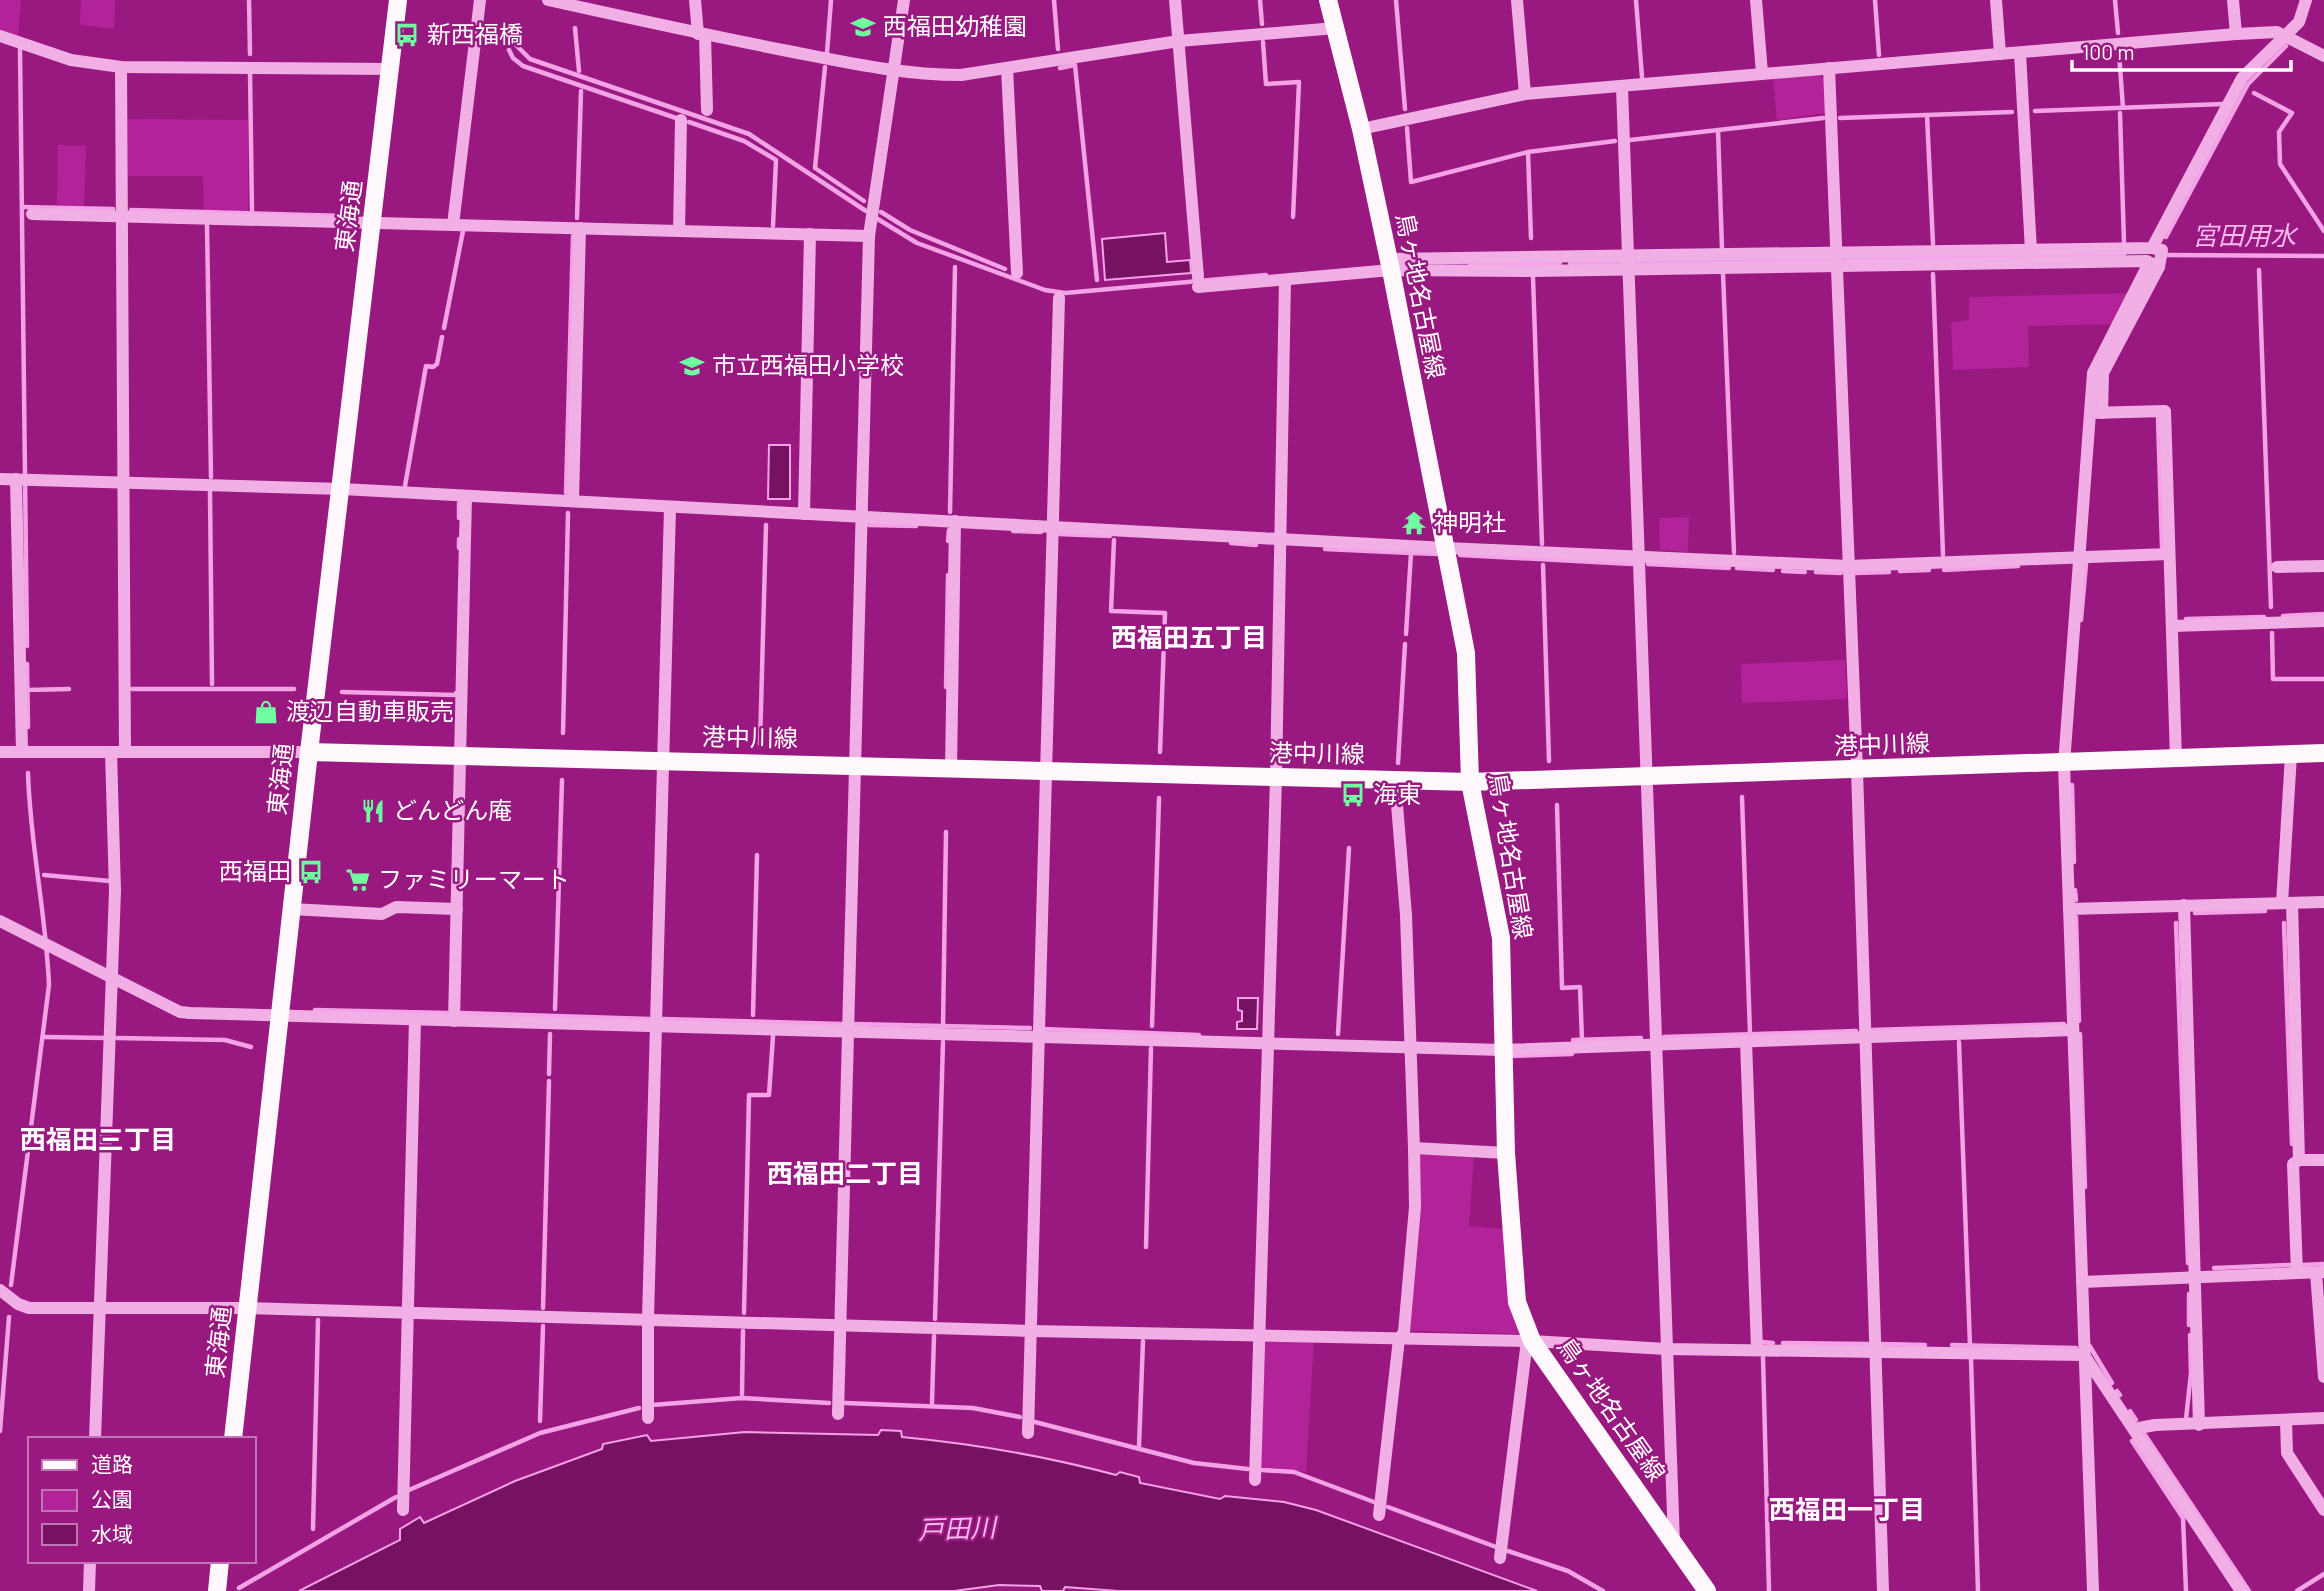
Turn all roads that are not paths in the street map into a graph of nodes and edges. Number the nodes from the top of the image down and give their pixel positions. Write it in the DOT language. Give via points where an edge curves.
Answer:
graph roads {
  1 [pos="398,0"];
  2 [pos="480,0"];
  3 [pos="548,0"];
  4 [pos="695,0"];
  5 [pos="904,0"];
  6 [pos="1175,0"];
  7 [pos="1328,0"];
  8 [pos="1517,0"];
  9 [pos="1756,0"];
  10 [pos="1996,0"];
  11 [pos="2233,0"];
  12 [pos="2306,0"];
  13 [pos="1336,29"];
  14 [pos="701,34"];
  15 [pos="2236,34"];
  16 [pos="0,36"];
  17 [pos="2285,36"];
  18 [pos="1179,41"];
  19 [pos="2020,53"];
  20 [pos="2000,54"];
  21 [pos="2324,56"];
  22 [pos="121,67"];
  23 [pos="1007,68"];
  24 [pos="1829,68"];
  25 [pos="391,69"];
  26 [pos="894,71"];
  27 [pos="1762,73"];
  28 [pos="1622,87"];
  29 [pos="1525,93"];
  30 [pos="707,110"];
  31 [pos="681,120"];
  32 [pos="1361,129"];
  33 [pos="32,214"];
  34 [pos="122,215"];
  35 [pos="372,224"];
  36 [pos="453,226"];
  37 [pos="580,228"];
  38 [pos="679,231"];
  39 [pos="810,234"];
  40 [pos="869,236"];
  41 [pos="2152,248"];
  42 [pos="2031,251"];
  43 [pos="1628,256"];
  44 [pos="1837,260"];
  45 [pos="1389,265"];
  46 [pos="2154,265"];
  47 [pos="1628,270"];
  48 [pos="1017,273"];
  49 [pos="1285,280"];
  50 [pos="1059,298"];
  51 [pos="2096,413"];
  52 [pos="0,479"];
  53 [pos="22,479"];
  54 [pos="123,482"];
  55 [pos="342,489"];
  56 [pos="466,496"];
  57 [pos="573,501"];
  58 [pos="670,508"];
  59 [pos="804,514"];
  60 [pos="860,516"];
  61 [pos="955,521"];
  62 [pos="1052,527"];
  63 [pos="1280,540"];
  64 [pos="1446,548"];
  65 [pos="2169,554"];
  66 [pos="1638,556"];
  67 [pos="2080,558"];
  68 [pos="1848,566"];
  69 [pos="2324,566"];
  70 [pos="2277,567"];
  71 [pos="2324,621"];
  72 [pos="2172,626"];
  73 [pos="0,752"];
  74 [pos="22,752"];
  75 [pos="111,752"];
  76 [pos="125,752"];
  77 [pos="309,752"];
  78 [pos="2324,753"];
  79 [pos="2291,755"];
  80 [pos="461,757"];
  81 [pos="2176,759"];
  82 [pos="664,761"];
  83 [pos="2064,764"];
  84 [pos="855,765"];
  85 [pos="951,768"];
  86 [pos="1045,770"];
  87 [pos="1857,770"];
  88 [pos="1647,776"];
  89 [pos="1276,778"];
  90 [pos="1395,780"];
  91 [pos="1470,782"];
  92 [pos="2324,902"];
  93 [pos="2287,903"];
  94 [pos="2184,905"];
  95 [pos="292,909"];
  96 [pos="457,909"];
  97 [pos="2069,909"];
  98 [pos="0,921"];
  99 [pos="112,980"];
  100 [pos="281,1017"];
  101 [pos="415,1019"];
  102 [pos="454,1021"];
  103 [pos="656,1027"];
  104 [pos="2073,1030"];
  105 [pos="848,1031"];
  106 [pos="1037,1036"];
  107 [pos="1865,1037"];
  108 [pos="1746,1041"];
  109 [pos="1266,1042"];
  110 [pos="1656,1044"];
  111 [pos="1409,1047"];
  112 [pos="1502,1050"];
  113 [pos="1414,1148"];
  114 [pos="1506,1153"];
  115 [pos="2299,1160"];
  116 [pos="2324,1160"];
  117 [pos="2320,1272"];
  118 [pos="2297,1273"];
  119 [pos="2197,1278"];
  120 [pos="2082,1282"];
  121 [pos="0,1290"];
  122 [pos="247,1308"];
  123 [pos="100,1309"];
  124 [pos="408,1314"];
  125 [pos="648,1319"];
  126 [pos="839,1325"];
  127 [pos="1031,1331"];
  128 [pos="1258,1334"];
  129 [pos="1399,1339"];
  130 [pos="1530,1341"];
  131 [pos="1666,1349"];
  132 [pos="1757,1349"];
  133 [pos="1875,1351"];
  134 [pos="2084,1355"];
  135 [pos="2324,1377"];
  136 [pos="838,1414"];
  137 [pos="648,1418"];
  138 [pos="2324,1418"];
  139 [pos="2286,1420"];
  140 [pos="2199,1425"];
  141 [pos="2134,1429"];
  142 [pos="1028,1433"];
  143 [pos="95,1437"];
  144 [pos="233,1437"];
  145 [pos="1255,1480"];
  146 [pos="403,1510"];
  147 [pos="2324,1510"];
  148 [pos="1379,1515"];
  149 [pos="1674,1543"];
  150 [pos="1500,1558"];
  151 [pos="90,1563"];
  152 [pos="220,1563"];
  153 [pos="89,1591"];
  154 [pos="217,1591"];
  155 [pos="1707,1591"];
  156 [pos="1883,1591"];
  157 [pos="2093,1591"];
  158 [pos="2241,1591"];
  1 -- 25 [label="main road, 東海通"];
  2 -- 36 [label="street"];
  3 -- 14 [label="street"];
  4 -- 14 [label="street"];
  5 -- 26 [label="street"];
  6 -- 18 [label="street"];
  7 -- 13 [label="main road, 鳥ヶ地名古屋線"];
  8 -- 29 [label="street"];
  9 -- 27 [label="street"];
  10 -- 20 [label="street"];
  11 -- 15 [label="street"];
  12 -- 17 [label="street" via="2298,22"];
  13 -- 18 [label="street"];
  13 -- 32 [label="main road, 鳥ヶ地名古屋線"];
  14 -- 26 [label="street"];
  14 -- 30 [label="street"];
  15 -- 17 [label="street" via="2277,32"];
  15 -- 19 [label="street"];
  16 -- 22 [label="street" via="71,60"];
  17 -- 21 [label="street"];
  17 -- 41 [label="street" via="2242,78"];
  18 -- 23 [label="street"];
  18 -- 49 [label="street" via="1198,282"];
  19 -- 20 [label="street"];
  19 -- 42 [label="street"];
  20 -- 24 [label="street"];
  22 -- 25 [label="street"];
  22 -- 34 [label="street"];
  23 -- 26 [label="street" via="961,75"];
  23 -- 48 [label="street"];
  24 -- 27 [label="street"];
  24 -- 44 [label="street"];
  25 -- 35 [label="main road, 東海通"];
  26 -- 40 [label="street"];
  27 -- 28 [label="street"];
  28 -- 29 [label="street"];
  28 -- 43 [label="street"];
  29 -- 32 [label="street"];
  31 -- 38 [label="street"];
  32 -- 45 [label="main road, 鳥ヶ地名古屋線"];
  33 -- 34 [label="street"];
  34 -- 35 [label="street"];
  34 -- 54 [label="street"];
  35 -- 36 [label="street"];
  35 -- 55 [label="main road, 東海通"];
  36 -- 37 [label="street"];
  37 -- 38 [label="street"];
  37 -- 57 [label="street"];
  38 -- 39 [label="street"];
  39 -- 40 [label="street"];
  39 -- 59 [label="street"];
  40 -- 60 [label="street"];
  41 -- 42 [label="street"];
  41 -- 46 [label="street" via="2162,250"];
  42 -- 44 [label="street"];
  43 -- 44 [label="street"];
  43 -- 45 [label="street"];
  43 -- 47 [label="street"];
  44 -- 46 [label="street"];
  44 -- 47 [label="street"];
  44 -- 68 [label="street"];
  45 -- 47 [label="street"];
  45 -- 49 [label="street"];
  45 -- 64 [label="main road, 鳥ヶ地名古屋線"];
  46 -- 51 [label="street" via="2099,372"];
  47 -- 66 [label="street"];
  49 -- 63 [label="street"];
  50 -- 62 [label="street"];
  51 -- 65 [label="street" via="2165,411"];
  51 -- 67 [label="street"];
  52 -- 53 [label="street"];
  53 -- 54 [label="street"];
  53 -- 74 [label="street"];
  54 -- 55 [label="street"];
  54 -- 76 [label="street"];
  55 -- 56 [label="street"];
  55 -- 77 [label="main road, 東海通"];
  56 -- 57 [label="street"];
  56 -- 80 [label="street"];
  57 -- 58 [label="street"];
  58 -- 59 [label="street"];
  58 -- 82 [label="street"];
  59 -- 60 [label="street"];
  60 -- 61 [label="street"];
  60 -- 84 [label="street"];
  61 -- 62 [label="street"];
  61 -- 85 [label="street"];
  62 -- 63 [label="street"];
  62 -- 86 [label="street"];
  63 -- 64 [label="street"];
  63 -- 89 [label="street"];
  64 -- 66 [label="street"];
  64 -- 91 [label="main road, 鳥ヶ地名古屋線" via="1469,682"];
  65 -- 67 [label="street"];
  65 -- 72 [label="street"];
  66 -- 68 [label="street"];
  66 -- 88 [label="street"];
  67 -- 68 [label="street"];
  67 -- 83 [label="street"];
  68 -- 87 [label="street"];
  69 -- 70 [label="street"];
  71 -- 72 [label="street"];
  72 -- 81 [label="street"];
  73 -- 74 [label="street"];
  74 -- 75 [label="street"];
  75 -- 76 [label="street"];
  75 -- 99 [label="street"];
  76 -- 77 [label="street"];
  77 -- 80 [label="main road, 港中川線"];
  77 -- 95 [label="main road, 東海通"];
  78 -- 79 [label="main road, 港中川線"];
  79 -- 81 [label="main road, 港中川線"];
  79 -- 93 [label="street"];
  80 -- 82 [label="main road, 港中川線"];
  80 -- 96 [label="street"];
  81 -- 83 [label="main road, 港中川線"];
  82 -- 84 [label="main road, 港中川線"];
  82 -- 103 [label="street"];
  83 -- 87 [label="main road, 港中川線"];
  83 -- 97 [label="street"];
  84 -- 85 [label="main road, 港中川線"];
  84 -- 105 [label="street"];
  85 -- 86 [label="main road, 港中川線"];
  86 -- 89 [label="main road, 港中川線"];
  86 -- 106 [label="street"];
  87 -- 88 [label="main road, 港中川線"];
  87 -- 107 [label="street"];
  88 -- 91 [label="main road, 港中川線"];
  88 -- 110 [label="street"];
  89 -- 90 [label="main road, 港中川線"];
  89 -- 109 [label="street"];
  90 -- 91 [label="main road, 港中川線"];
  90 -- 111 [label="street" via="1406,915"];
  91 -- 112 [label="main road, 鳥ヶ地名古屋線" via="1501,938"];
  92 -- 93 [label="street"];
  93 -- 94 [label="street"];
  93 -- 115 [label="street"];
  94 -- 97 [label="street"];
  94 -- 119 [label="street"];
  95 -- 96 [label="street" via="383,914 396,907"];
  95 -- 100 [label="main road, 東海通"];
  96 -- 102 [label="street"];
  97 -- 104 [label="street"];
  98 -- 99 [label="street"];
  99 -- 100 [label="street" via="180,1012"];
  99 -- 123 [label="street"];
  100 -- 101 [label="street"];
  100 -- 122 [label="main road, 東海通"];
  101 -- 102 [label="street"];
  101 -- 124 [label="street"];
  102 -- 103 [label="street"];
  103 -- 105 [label="street"];
  103 -- 125 [label="street"];
  104 -- 107 [label="street"];
  104 -- 120 [label="street"];
  105 -- 106 [label="street"];
  105 -- 126 [label="street"];
  106 -- 109 [label="street"];
  106 -- 127 [label="street"];
  107 -- 108 [label="street"];
  107 -- 133 [label="street"];
  108 -- 110 [label="street"];
  108 -- 132 [label="street"];
  109 -- 111 [label="street"];
  109 -- 128 [label="street"];
  110 -- 112 [label="street"];
  110 -- 131 [label="street"];
  111 -- 112 [label="street"];
  111 -- 113 [label="street"];
  112 -- 114 [label="main road, 鳥ヶ地名古屋線"];
  113 -- 114 [label="street"];
  113 -- 129 [label="street" via="1415,1207 1404,1332"];
  114 -- 130 [label="main road, 鳥ヶ地名古屋線" via="1517,1302"];
  115 -- 116 [label="street"];
  115 -- 118 [label="street" via="2293,1164"];
  117 -- 118 [label="street"];
  117 -- 135 [label="street"];
  118 -- 119 [label="street"];
  119 -- 120 [label="street"];
  119 -- 140 [label="street"];
  120 -- 134 [label="street"];
  121 -- 123 [label="street" via="29,1308"];
  122 -- 123 [label="street"];
  122 -- 124 [label="street"];
  122 -- 144 [label="main road, 東海通"];
  123 -- 143 [label="street"];
  124 -- 125 [label="street"];
  124 -- 146 [label="street"];
  125 -- 126 [label="street"];
  125 -- 137 [label="street"];
  126 -- 127 [label="street"];
  126 -- 136 [label="street"];
  127 -- 128 [label="street"];
  127 -- 142 [label="street"];
  128 -- 129 [label="street"];
  128 -- 145 [label="street"];
  129 -- 130 [label="street"];
  129 -- 148 [label="street"];
  130 -- 131 [label="street"];
  130 -- 149 [label="main road, 鳥ヶ地名古屋線"];
  130 -- 150 [label="street"];
  131 -- 132 [label="street"];
  131 -- 149 [label="street"];
  132 -- 133 [label="street"];
  133 -- 134 [label="street"];
  133 -- 156 [label="street"];
  134 -- 141 [label="street"];
  134 -- 157 [label="street"];
  138 -- 139 [label="street"];
  139 -- 140 [label="street"];
  139 -- 147 [label="street" via="2287,1453"];
  140 -- 141 [label="street"];
  141 -- 158 [label="street"];
  149 -- 155 [label="main road, 鳥ヶ地名古屋線"];
  151 -- 153 [label="street"];
  152 -- 154 [label="main road"];
}
